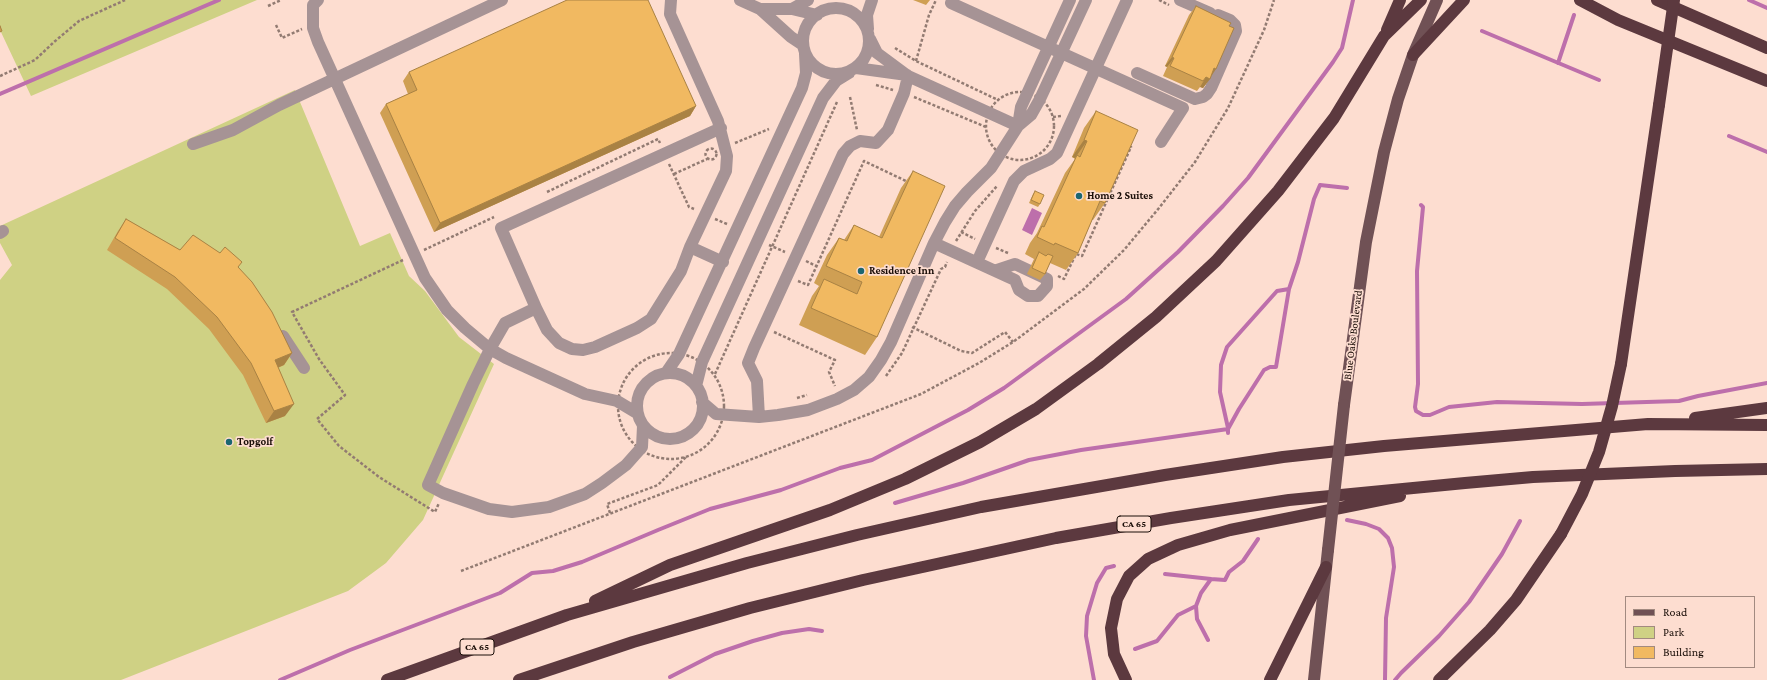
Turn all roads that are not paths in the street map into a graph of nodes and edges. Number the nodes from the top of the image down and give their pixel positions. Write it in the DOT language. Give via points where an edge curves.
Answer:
graph roads {
  1 [pos="318,0"];
  2 [pos="502,0"];
  3 [pos="671,0"];
  4 [pos="740,0"];
  5 [pos="808,0"];
  6 [pos="837,0"];
  7 [pos="872,0"];
  8 [pos="1070,0"];
  9 [pos="1086,0"];
  10 [pos="1127,0"];
  11 [pos="1180,0"];
  12 [pos="1400,0"];
  13 [pos="1421,0"];
  14 [pos="1437,0"];
  15 [pos="1464,0"];
  16 [pos="1580,0"];
  17 [pos="1657,0"];
  18 [pos="1674,0"];
  19 [pos="951,3"];
  20 [pos="760,9"];
  21 [pos="792,9"];
  22 [pos="820,12"];
  23 [pos="869,33"];
  24 [pos="1384,36"];
  25 [pos="1049,46"];
  26 [pos="1767,48"];
  27 [pos="804,50"];
  28 [pos="1062,52"];
  29 [pos="1413,55"];
  30 [pos="1096,68"];
  31 [pos="853,70"];
  32 [pos="1137,74"];
  33 [pos="908,76"];
  34 [pos="335,78"];
  35 [pos="1767,82"];
  36 [pos="1018,126"];
  37 [pos="720,128"];
  38 [pos="1161,142"];
  39 [pos="193,144"];
  40 [pos="934,243"];
  41 [pos="690,247"];
  42 [pos="723,262"];
  43 [pos="977,262"];
  44 [pos="997,270"];
  45 [pos="536,308"];
  46 [pos="283,336"];
  47 [pos="490,349"];
  48 [pos="304,368"];
  49 [pos="666,373"];
  50 [pos="696,386"];
  51 [pos="639,393"];
  52 [pos="617,401"];
  53 [pos="702,402"];
  54 [pos="1767,408"];
  55 [pos="637,413"];
  56 [pos="720,415"];
  57 [pos="759,417"];
  58 [pos="1648,424"];
  59 [pos="1767,425"];
  60 [pos="643,426"];
  61 [pos="696,426"];
  62 [pos="665,439"];
  63 [pos="641,448"];
  64 [pos="1767,469"];
  65 [pos="1466,483"];
  66 [pos="1326,567"];
  67 [pos="567,615"];
  68 [pos="387,680"];
  69 [pos="519,680"];
  70 [pos="1126,680"];
  71 [pos="1270,680"];
  72 [pos="1314,680"];
  73 [pos="1439,680"];
  1 -- 34 [label="street" via="313,5 313,28"];
  2 -- 34 [label="street"];
  3 -- 37 [label="street" via="670,14"];
  4 -- 20 [label="street"];
  5 -- 21 [label="street"];
  6 -- 22 [label="street"];
  7 -- 23 [label="street" via="867,16"];
  8 -- 25 [label="street"];
  9 -- 28 [label="street"];
  10 -- 30 [label="street"];
  11 -- 32 [label="street" via="1230,20 1235,25 1236,31 1211,88 1203,97 1195,99"];
  12 -- 24 [label="highway"];
  13 -- 24 [label="highway"];
  14 -- 29 [label="main road, Blue Oaks Boulevard"];
  15 -- 29 [label="highway"];
  16 -- 35 [label="highway" via="1618,20"];
  17 -- 26 [label="highway"];
  18 -- 73 [label="highway, bridge" via="1621,364 1599,452 1582,494 1561,534 1516,600 1490,630"];
  19 -- 25 [label="street"];
  20 -- 21 [label="street"];
  20 -- 27 [label="street"];
  21 -- 22 [label="street"];
  22 -- 23 [label="street" via="841,8 850,10 857,15"];
  22 -- 27 [label="street" via="806,28"];
  23 -- 31 [label="street" via="867,55"];
  23 -- 33 [label="street" via="877,53"];
  24 -- 67 [label="highway" via="1334,118 1278,191 1216,261 1156,317 1098,364 1042,404 980,442 905,479 830,510 670,565"];
  25 -- 28 [label="street"];
  25 -- 36 [label="street" via="1021,107"];
  27 -- 31 [label="street" via="816,68 823,72 831,75"];
  27 -- 42 [label="street" via="806,73 802,88"];
  28 -- 30 [label="street"];
  28 -- 36 [label="street" via="1031,115"];
  29 -- 66 [label="main road, Blue Oaks Boulevard, bridge" via="1382,160 1366,242 1344,404"];
  30 -- 38 [label="street" via="1183,108"];
  30 -- 43 [label="street" via="1057,153 1044,163 1024,171 1014,181"];
  31 -- 33 [label="street"];
  31 -- 50 [label="street" via="836,81 823,98 702,362"];
  33 -- 36 [label="street"];
  33 -- 57 [label="street" via="904,93 888,130 876,143 860,141 850,146 843,154 748,363 757,381"];
  34 -- 39 [label="street" via="233,130"];
  34 -- 47 [label="street" via="425,278 447,310"];
  36 -- 40 [label="street" via="991,168 955,206"];
  37 -- 41 [label="street" via="720,150 727,156 726,171"];
  37 -- 45 [label="street" via="501,228"];
  40 -- 43 [label="street"];
  40 -- 57 [label="street" via="900,322 881,360 869,377 854,390 808,410"];
  41 -- 42 [label="street"];
  41 -- 45 [label="street" via="681,271 651,319 595,347 572,349 559,343 547,330"];
  42 -- 49 [label="street" via="680,352"];
  43 -- 44 [label="street"];
  45 -- 47 [label="street" via="505,323"];
  46 -- 48 [label="street"];
  47 -- 52 [label="street" via="585,394"];
  47 -- 63 [label="street" via="428,485 489,509 512,512 549,507 570,501 602,483 626,465"];
  49 -- 50 [label="street" via="683,375"];
  49 -- 51 [label="street" via="650,379"];
  50 -- 53 [label="street"];
  51 -- 52 [label="street"];
  51 -- 55 [label="street"];
  52 -- 55 [label="street"];
  53 -- 56 [label="street"];
  53 -- 61 [label="street" via="702,411"];
  54 -- 58 [label="highway"];
  55 -- 60 [label="street"];
  56 -- 57 [label="street"];
  56 -- 61 [label="street"];
  58 -- 59 [label="highway, CA 65"];
  58 -- 67 [label="highway, CA 65" via="1376,447 1283,458 1157,476 981,507 747,563"];
  60 -- 62 [label="street"];
  60 -- 63 [label="street"];
  61 -- 62 [label="street" via="682,437"];
  62 -- 63 [label="street"];
  64 -- 65 [label="highway, CA 65" via="1540,477"];
  65 -- 69 [label="highway, CA 65" via="1289,500 1056,538 863,580 750,608 633,642"];
  65 -- 70 [label="highway" via="1230,530 1178,545 1148,559 1129,576 1118,599 1111,628 1114,654"];
  66 -- 71 [label="highway"];
  66 -- 72 [label="main road, Blue Oaks Boulevard"];
  67 -- 68 [label="highway, CA 65"];
}
